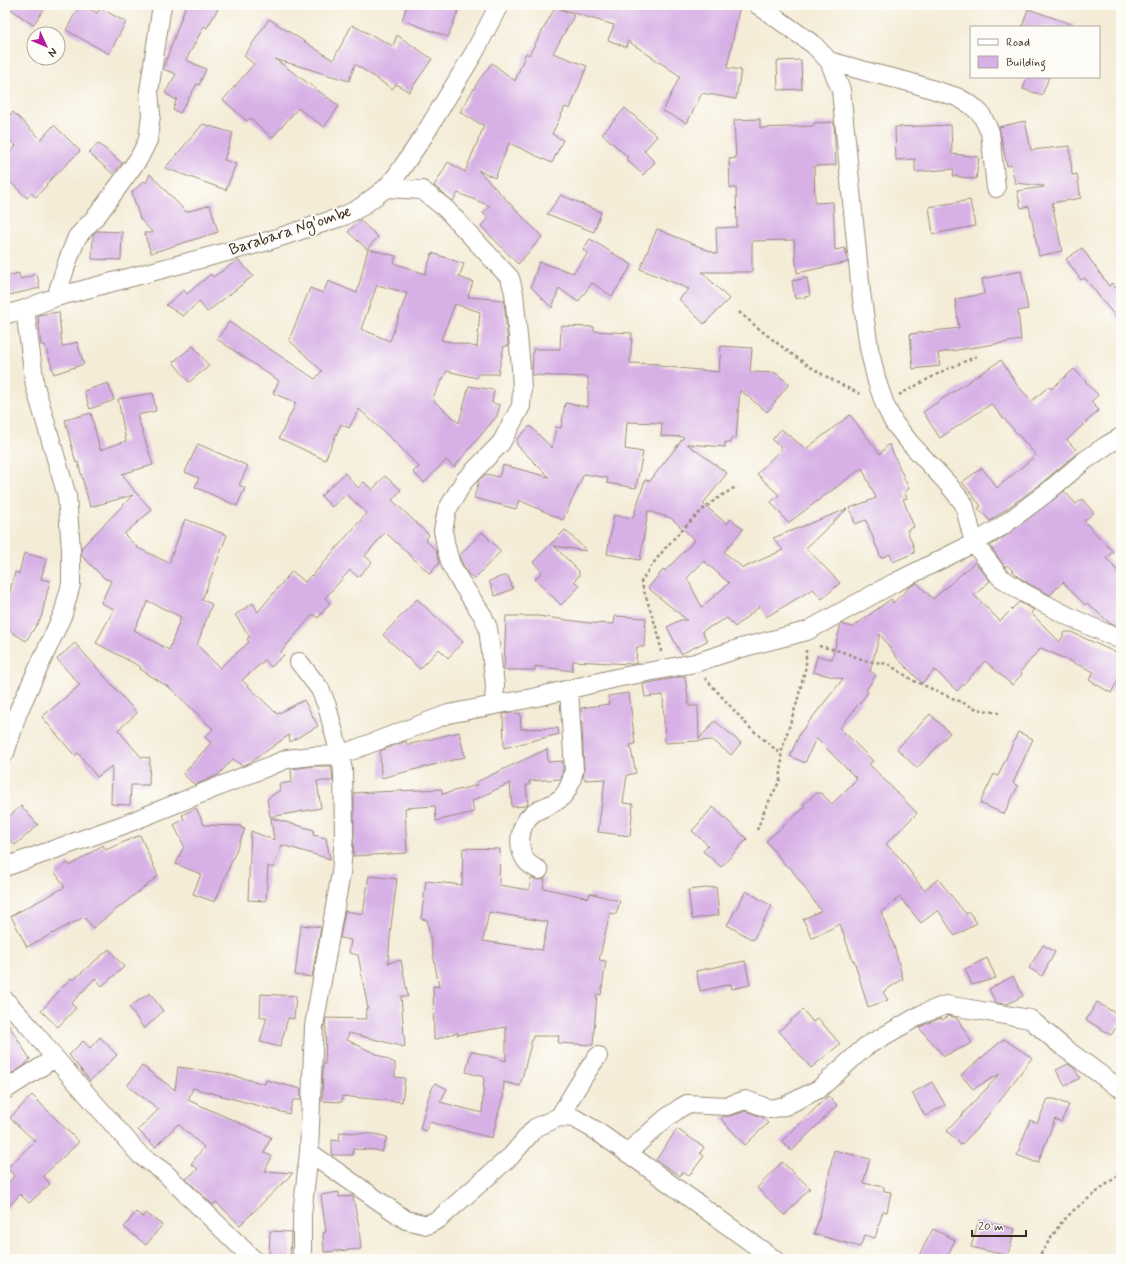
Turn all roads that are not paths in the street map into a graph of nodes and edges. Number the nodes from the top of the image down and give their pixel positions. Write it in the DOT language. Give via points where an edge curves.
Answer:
graph roads {
  1 [pos="162,5"];
  2 [pos="499,5"];
  3 [pos="758,5"];
  4 [pos="829,61"];
  5 [pos="386,188"];
  6 [pos="996,188"];
  7 [pos="56,297"];
  8 [pos="25,309"];
  9 [pos="5,315"];
  10 [pos="1121,437"];
  11 [pos="974,543"];
  12 [pos="1121,640"];
  13 [pos="300,662"];
  14 [pos="569,690"];
  15 [pos="494,704"];
  16 [pos="5,753"];
  17 [pos="340,755"];
  18 [pos="5,867"];
  19 [pos="539,870"];
  20 [pos="5,1000"];
  21 [pos="598,1056"];
  22 [pos="55,1058"];
  23 [pos="1121,1088"];
  24 [pos="5,1090"];
  25 [pos="559,1117"];
  26 [pos="309,1152"];
  27 [pos="627,1153"];
  28 [pos="253,1259"];
  29 [pos="302,1259"];
  30 [pos="774,1259"];
  1 -- 7 [label="street" via="149,91 151,114 148,140 139,158 99,213 77,237"];
  2 -- 5 [label="street, Barabara Ng'ombe" via="474,53 423,137"];
  3 -- 4 [label="street" via="814,45"];
  4 -- 6 [label="street" via="909,82 956,97 971,105 981,114 990,132"];
  4 -- 11 [label="street" via="841,90 861,292 877,382 894,423 964,504"];
  5 -- 7 [label="street, Barabara Ng'ombe" via="362,207 268,241"];
  5 -- 15 [label="street" via="422,190 446,209 510,278 514,293 521,368 521,406 501,443 464,481 447,510 443,530 451,565 488,628 495,685"];
  7 -- 8 [label="street, Barabara Ng'ombe"];
  8 -- 9 [label="street, Barabara Ng'ombe"];
  8 -- 16 [label="street" via="35,386 67,496 71,584 63,614 18,712"];
  10 -- 11 [label="street" via="1084,461 1001,527"];
  11 -- 12 [label="street" via="1000,577 1024,593"];
  11 -- 14 [label="street" via="894,583 807,637 741,648 694,663"];
  13 -- 17 [label="street" via="320,689"];
  14 -- 15 [label="street"];
  14 -- 19 [label="street" via="574,770 572,779 568,790 561,798 532,814 525,822 520,838 523,856"];
  15 -- 17 [label="street" via="448,714"];
  17 -- 18 [label="street" via="286,759 123,825"];
  17 -- 26 [label="street" via="343,770 344,835 341,873 314,1026"];
  20 -- 22 [label="street"];
  21 -- 25 [label="street" via="583,1075"];
  22 -- 24 [label="street"];
  22 -- 28 [label="street" via="140,1155 164,1172"];
  23 -- 27 [label="street" via="1062,1047 1030,1019 946,1005 922,1014 865,1047 819,1089 785,1106 770,1109 746,1100 727,1106 687,1104 665,1119"];
  25 -- 26 [label="street" via="535,1128 511,1156 439,1219 427,1225 406,1220"];
  25 -- 27 [label="street" via="574,1118"];
  26 -- 29 [label="street" via="302,1215"];
  27 -- 30 [label="street"];
}
